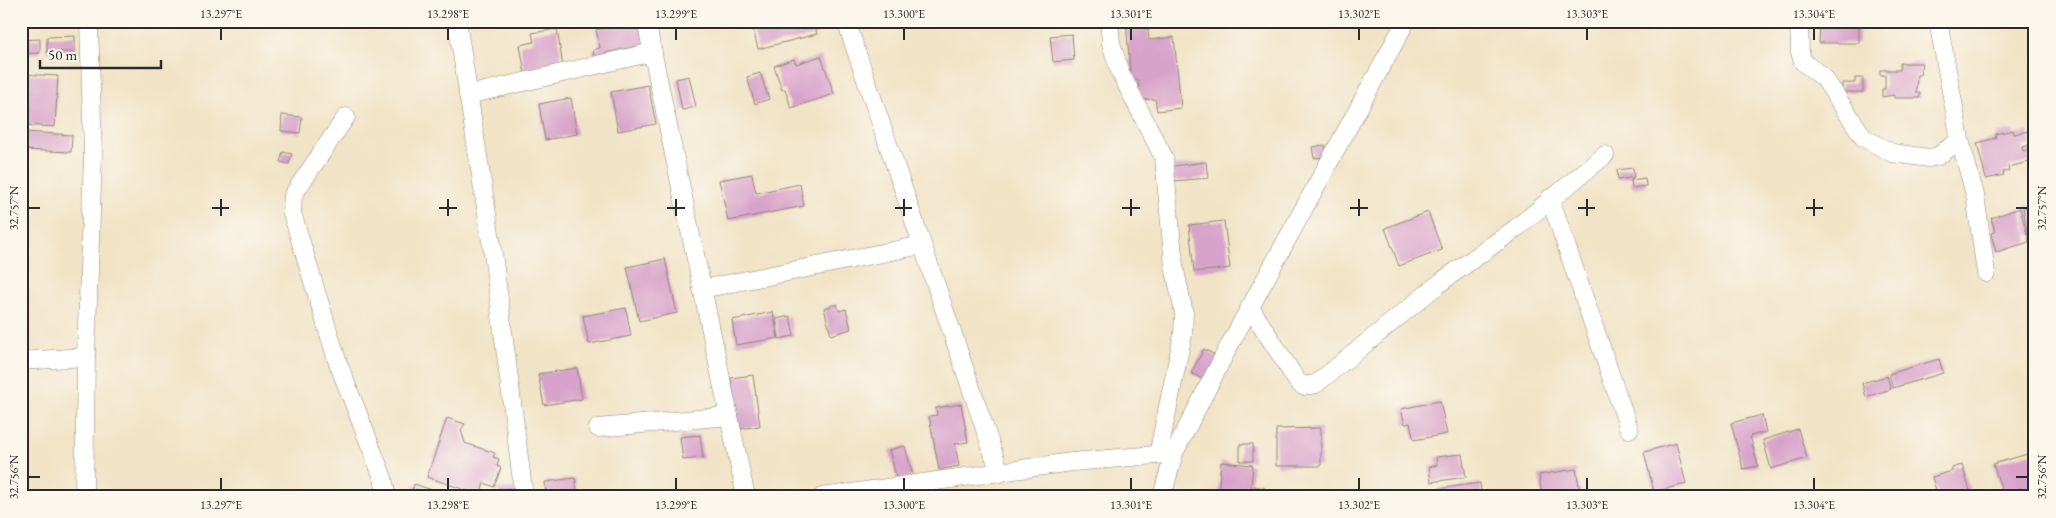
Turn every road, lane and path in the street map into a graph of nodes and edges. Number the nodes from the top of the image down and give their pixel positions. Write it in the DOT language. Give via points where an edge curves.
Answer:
graph roads {
  1 [pos="88,21"];
  2 [pos="457,21"];
  3 [pos="646,21"];
  4 [pos="846,21"];
  5 [pos="1109,21"];
  6 [pos="1406,21"];
  7 [pos="1798,21"];
  8 [pos="1938,21"];
  9 [pos="653,52"];
  10 [pos="468,95"];
  11 [pos="346,117"];
  12 [pos="1960,140"];
  13 [pos="1605,155"];
  14 [pos="1550,198"];
  15 [pos="922,245"];
  16 [pos="1986,273"];
  17 [pos="702,289"];
  18 [pos="1250,307"];
  19 [pos="86,357"];
  20 [pos="21,361"];
  21 [pos="729,416"];
  22 [pos="598,428"];
  23 [pos="1629,429"];
  24 [pos="1166,454"];
  25 [pos="1000,473"];
  26 [pos="84,497"];
  27 [pos="387,497"];
  28 [pos="524,497"];
  29 [pos="746,497"];
  30 [pos="822,497"];
  31 [pos="1162,497"];
  1 -- 19 [label="street" via="94,155"];
  2 -- 10 [label="street"];
  3 -- 9 [label="street"];
  4 -- 15 [label="street"];
  5 -- 24 [label="street" via="1111,43 1120,72 1164,158 1174,266 1184,313"];
  6 -- 18 [label="street"];
  7 -- 12 [label="street" via="1803,62 1824,78 1864,138 1892,154 1929,158 1938,156"];
  8 -- 12 [label="street"];
  9 -- 10 [label="street"];
  9 -- 17 [label="street"];
  10 -- 28 [label="street" via="493,254"];
  11 -- 27 [label="street" via="293,195 292,213 338,363 383,478"];
  12 -- 16 [label="street" via="1975,195"];
  13 -- 14 [label="street"];
  14 -- 18 [label="street" via="1316,384 1303,386 1297,381"];
  14 -- 23 [label="street"];
  15 -- 17 [label="street"];
  15 -- 25 [label="street"];
  17 -- 21 [label="street"];
  18 -- 24 [label="street"];
  19 -- 20 [label="street"];
  19 -- 26 [label="street"];
  21 -- 22 [label="street"];
  21 -- 29 [label="street"];
  24 -- 25 [label="street" via="1072,462"];
  24 -- 31 [label="street"];
  25 -- 30 [label="street"];
}
